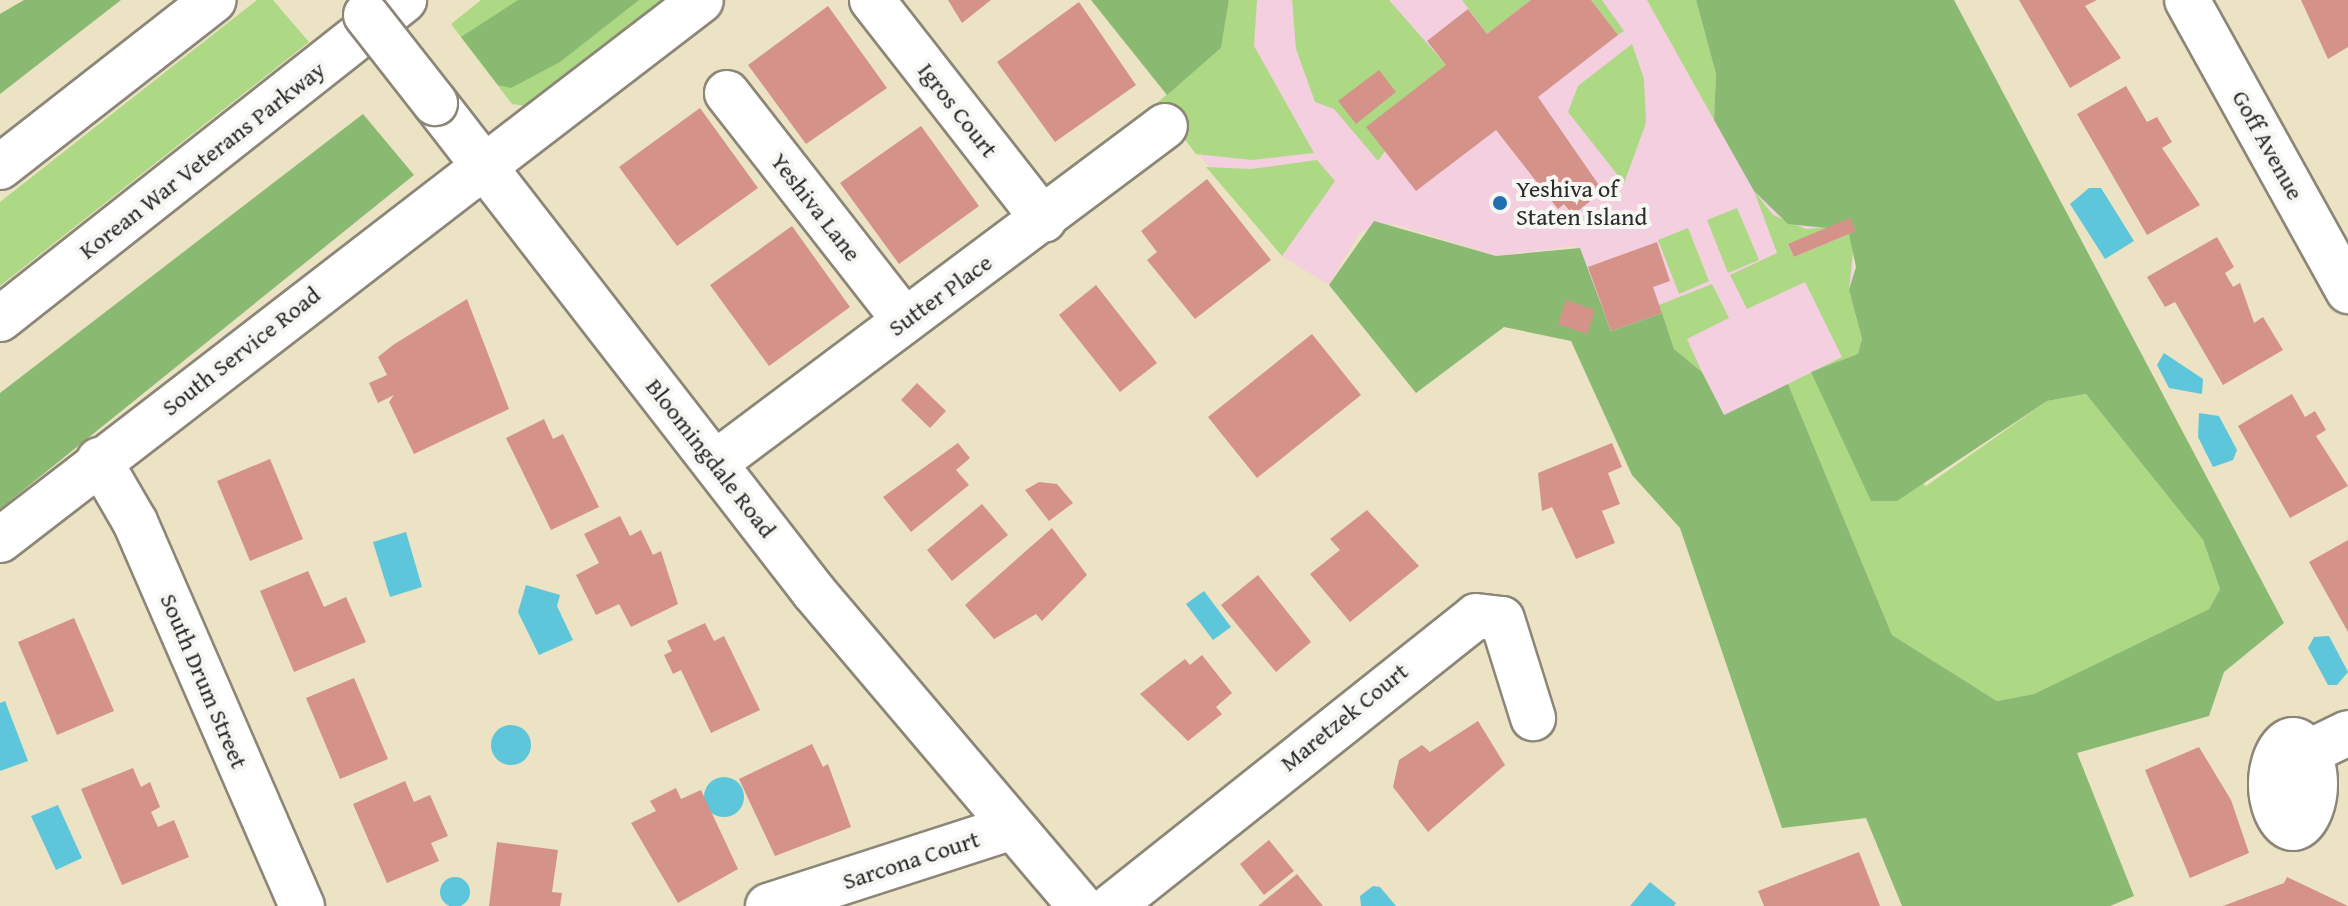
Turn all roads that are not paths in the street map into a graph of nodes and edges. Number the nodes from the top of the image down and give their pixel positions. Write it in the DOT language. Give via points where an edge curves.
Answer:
graph roads {
  1 [pos="214,0"];
  2 [pos="354,0"];
  3 [pos="404,0"];
  4 [pos="701,0"];
  5 [pos="872,0"];
  6 [pos="2187,0"];
  7 [pos="727,93"];
  8 [pos="71,112"];
  9 [pos="1165,126"];
  10 [pos="0,157"];
  11 [pos="485,166"];
  12 [pos="0,167"];
  13 [pos="1044,220"];
  14 [pos="2348,291"];
  15 [pos="0,319"];
  16 [pos="905,321"];
  17 [pos="99,460"];
  18 [pos="715,463"];
  19 [pos="0,540"];
  20 [pos="1533,718"];
  21 [pos="1009,828"];
  22 [pos="302,906"];
  23 [pos="768,906"];
  24 [pos="1080,906"];
  25 [pos="1112,906"];
  1 -- 8 [label="main road"];
  2 -- 11 [label="main road, Bloomingdale Road, bridge"];
  3 -- 15 [label="main road, Korean War Veterans Parkway"];
  4 -- 11 [label="main road, South Service Road"];
  5 -- 13 [label="main road, Igros Court"];
  6 -- 14 [label="main road, Goff Avenue"];
  7 -- 16 [label="main road, Yeshiva Lane"];
  8 -- 10 [label="main road"];
  8 -- 12 [label="main road"];
  9 -- 13 [label="main road, Sutter Place"];
  11 -- 17 [label="main road, South Service Road"];
  11 -- 18 [label="main road, Bloomingdale Road"];
  13 -- 16 [label="main road, Sutter Place"];
  16 -- 18 [label="main road, Sutter Place"];
  17 -- 19 [label="main road, South Service Road"];
  17 -- 22 [label="main road, South Drum Street" via="135,522"];
  18 -- 21 [label="main road, Bloomingdale Road"];
  20 -- 25 [label="main road, Maretzek Court" via="1502,619 1476,616"];
  21 -- 23 [label="main road, Sarcona Court"];
  21 -- 24 [label="main road, Bloomingdale Road"];
}
